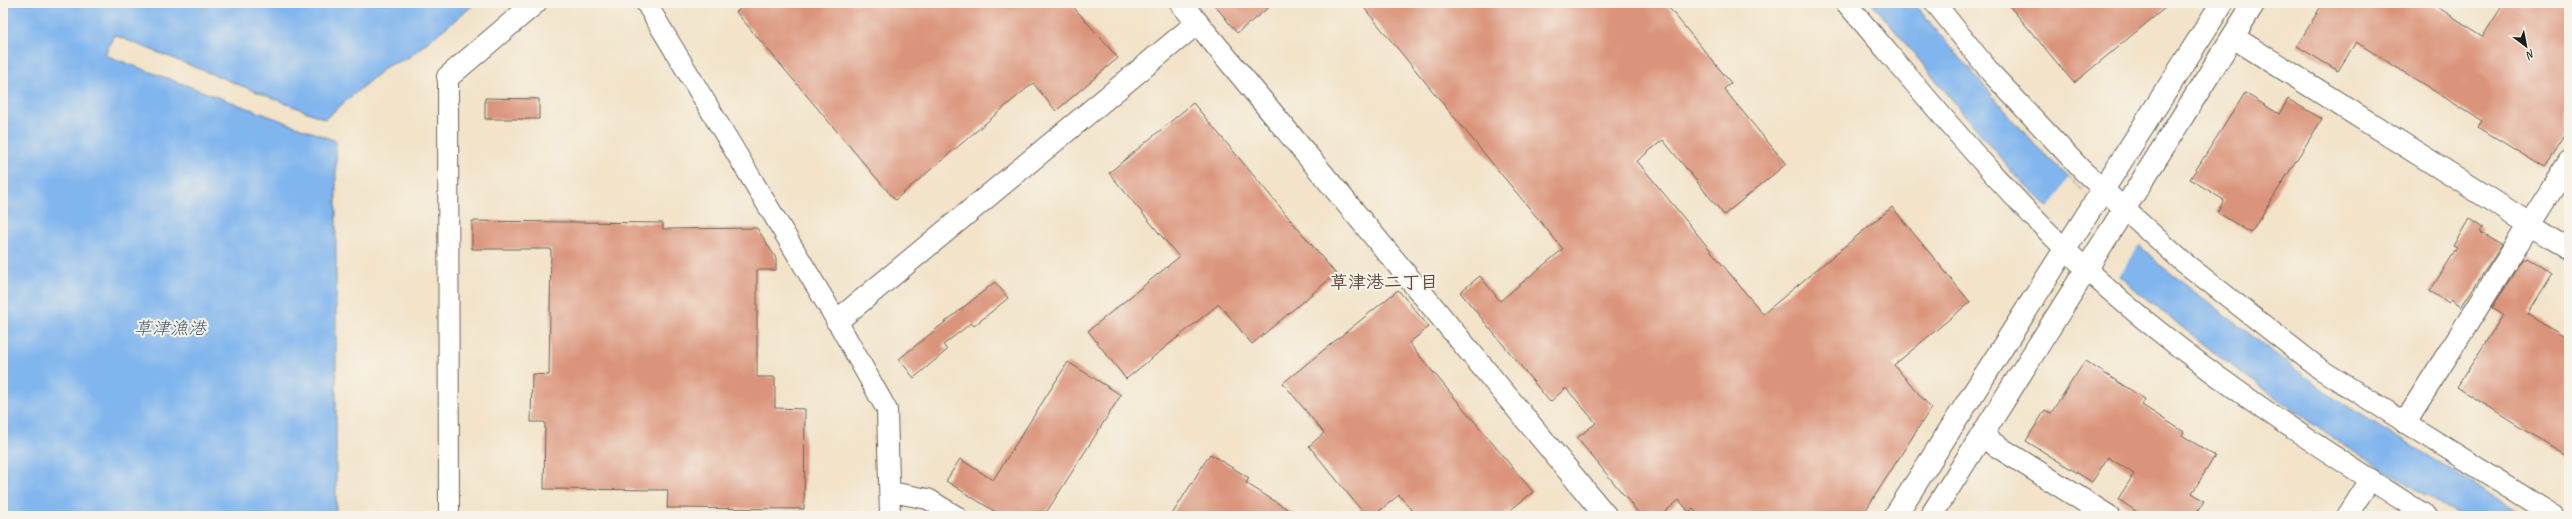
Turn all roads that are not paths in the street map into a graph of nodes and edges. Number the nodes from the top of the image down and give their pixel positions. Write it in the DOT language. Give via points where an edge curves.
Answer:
graph roads {
  1 [pos="535,3"];
  2 [pos="646,3"];
  3 [pos="1181,3"];
  4 [pos="1846,3"];
  5 [pos="1935,3"];
  6 [pos="2222,3"];
  7 [pos="2254,3"];
  8 [pos="1197,23"];
  9 [pos="2233,37"];
  10 [pos="448,78"];
  11 [pos="2569,162"];
  12 [pos="2100,196"];
  13 [pos="2120,216"];
  14 [pos="2530,224"];
  15 [pos="2071,242"];
  16 [pos="2569,249"];
  17 [pos="2091,262"];
  18 [pos="837,321"];
  19 [pos="2405,422"];
  20 [pos="1981,436"];
  21 [pos="2370,480"];
  22 [pos="891,492"];
  23 [pos="450,516"];
  24 [pos="890,516"];
  25 [pos="956,516"];
  26 [pos="1606,516"];
  27 [pos="1896,516"];
  28 [pos="1931,516"];
  29 [pos="2108,516"];
  30 [pos="2347,516"];
  31 [pos="2427,516"];
  32 [pos="2555,516"];
  1 -- 10 [label="street"];
  2 -- 18 [label="street"];
  3 -- 8 [label="street"];
  4 -- 15 [label="street" via="1977,156"];
  5 -- 12 [label="street" via="1991,73"];
  6 -- 12 [label="street"];
  7 -- 9 [label="street"];
  8 -- 18 [label="street"];
  8 -- 26 [label="street"];
  9 -- 13 [label="street"];
  9 -- 14 [label="street"];
  10 -- 23 [label="street"];
  11 -- 14 [label="street"];
  12 -- 13 [label="street"];
  12 -- 15 [label="street"];
  13 -- 17 [label="street"];
  13 -- 19 [label="street" via="2320,369"];
  14 -- 16 [label="street"];
  14 -- 19 [label="street"];
  15 -- 17 [label="street"];
  15 -- 27 [label="street"];
  17 -- 20 [label="street"];
  17 -- 21 [label="street" via="2141,316 2234,389"];
  18 -- 22 [label="street" via="887,410"];
  19 -- 32 [label="street"];
  20 -- 28 [label="street"];
  20 -- 29 [label="street"];
  21 -- 30 [label="street"];
  21 -- 31 [label="street"];
  22 -- 24 [label="street"];
  22 -- 25 [label="street" via="928,499"];
}
